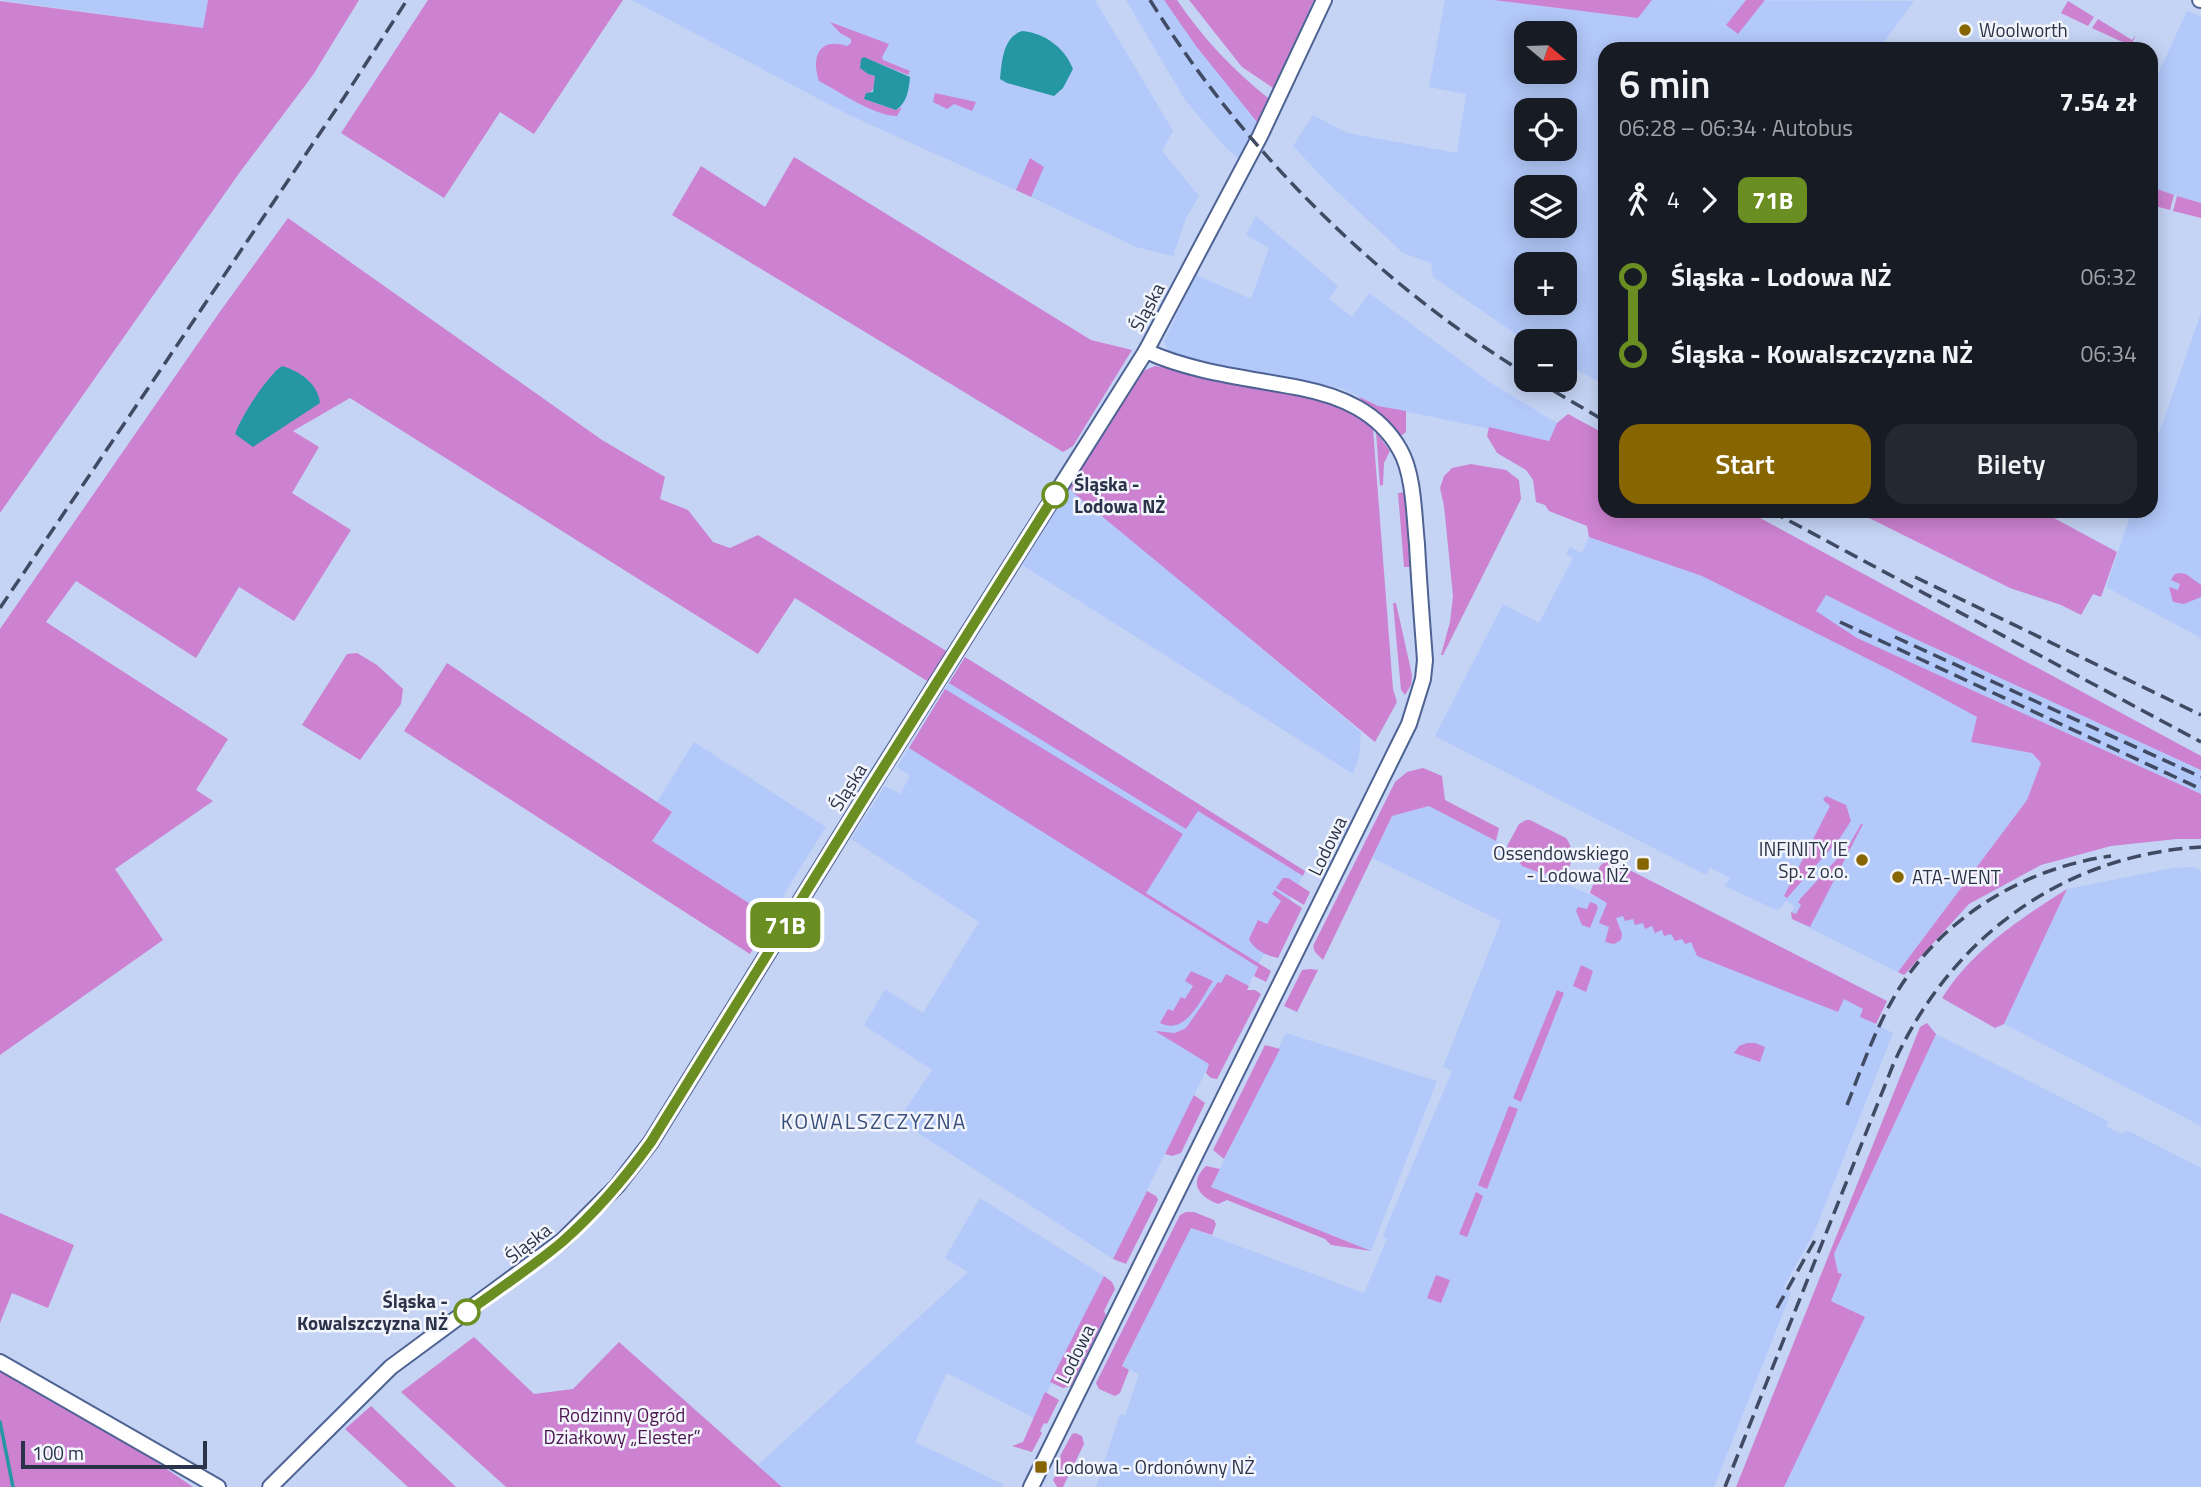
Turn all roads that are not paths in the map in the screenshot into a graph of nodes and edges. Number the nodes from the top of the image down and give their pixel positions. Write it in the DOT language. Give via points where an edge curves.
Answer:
graph roads {
  1 [pos="1324,0"];
  2 [pos="1146,351"];
  3 [pos="0,1362"];
  4 [pos="218,1487"];
  5 [pos="270,1487"];
  6 [pos="1031,1487"];
  1 -- 2 [label="street, Śląska" via="1265,125"];
  2 -- 5 [label="street, Śląska" via="635,1164 562,1241 391,1367"];
  2 -- 6 [label="street, Lodowa" via="1193,368 1340,397 1370,416 1393,439 1402,452 1413,503 1423,680 1409,724"];
  3 -- 4 [label="street"];
}
